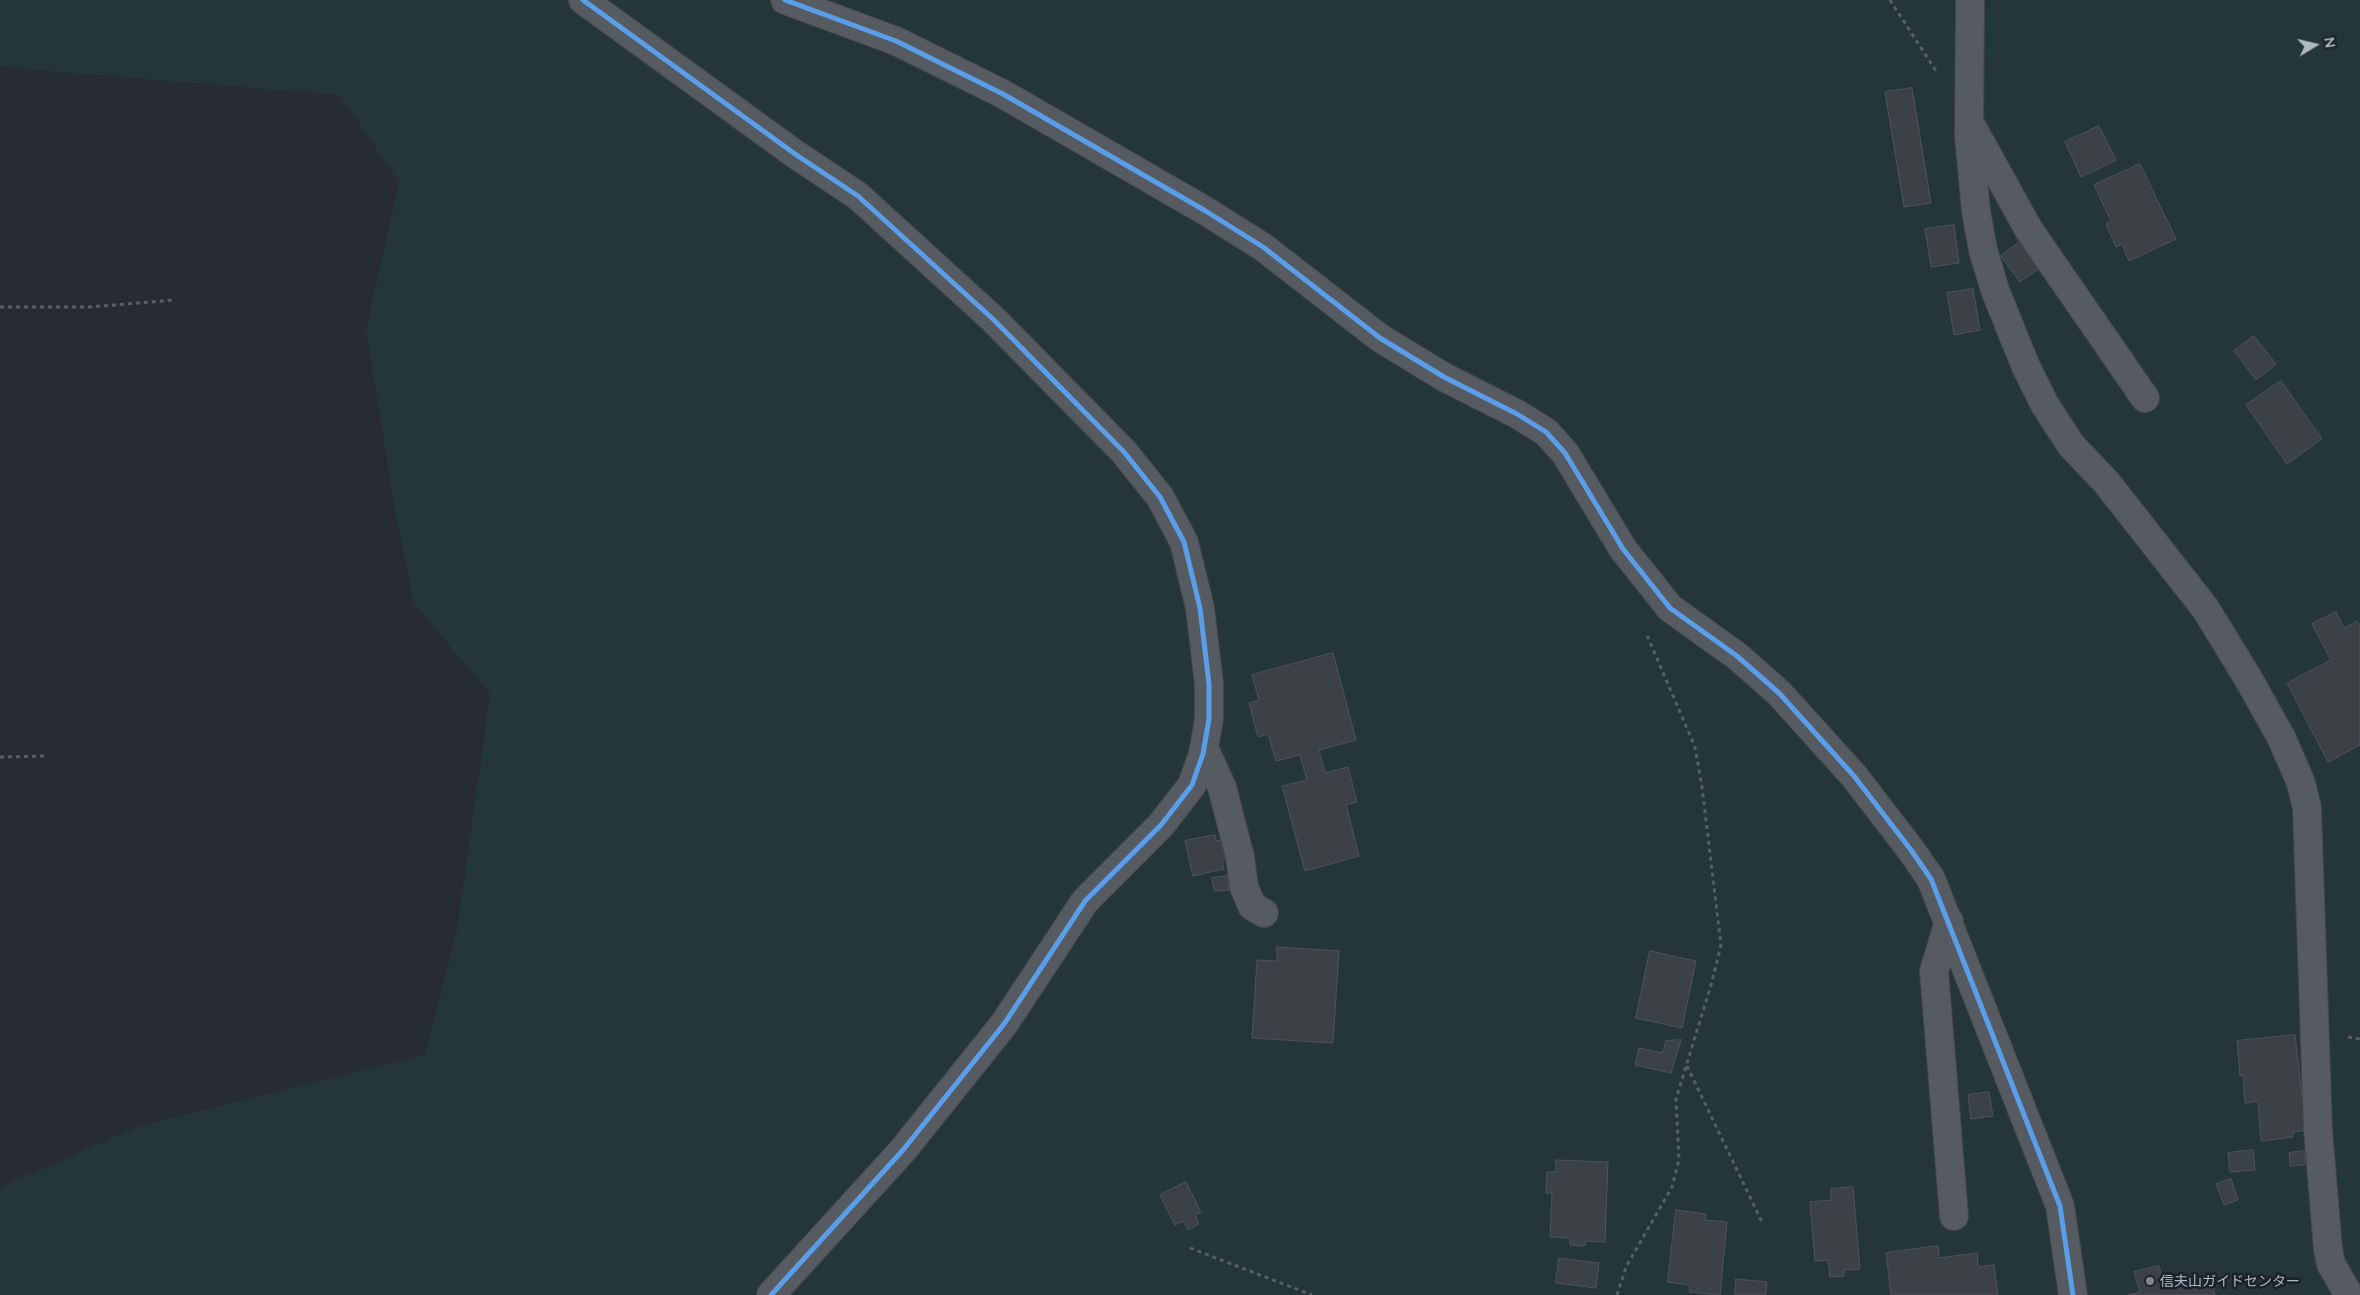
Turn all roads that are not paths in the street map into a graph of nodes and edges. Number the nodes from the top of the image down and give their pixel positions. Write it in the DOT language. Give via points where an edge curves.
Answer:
graph roads {
  1 [pos="583,0"];
  2 [pos="785,0"];
  3 [pos="1970,0"];
  4 [pos="1969,121"];
  5 [pos="2145,398"];
  6 [pos="1204,748"];
  7 [pos="1264,913"];
  8 [pos="1949,922"];
  9 [pos="1954,1216"];
  10 [pos="771,1295"];
  11 [pos="2073,1295"];
  12 [pos="2349,1295"];
  1 -- 6 [label="street" via="858,196 994,320 1124,452 1160,497 1184,542 1200,608 1208,684 1209,719"];
  2 -- 8 [label="street" via="896,41 1003,94 1264,247 1388,343 1546,432 1565,453 1623,549 1670,608 1737,656 1779,693 1854,776 1931,879"];
  3 -- 4 [label="street"];
  4 -- 5 [label="street" via="2029,230"];
  4 -- 12 [label="street" via="1976,211 1983,250 1995,290 2045,405 2071,445 2106,483 2205,608 2282,739 2301,783 2307,808 2318,1130 2328,1248 2331,1264"];
  6 -- 7 [label="street" via="1222,787 1240,857 1244,887 1252,906"];
  6 -- 10 [label="street" via="1192,785 1161,825 1085,901 1004,1024 903,1150"];
  8 -- 9 [label="street" via="1934,971"];
  8 -- 11 [label="street" via="2060,1206"];
}
